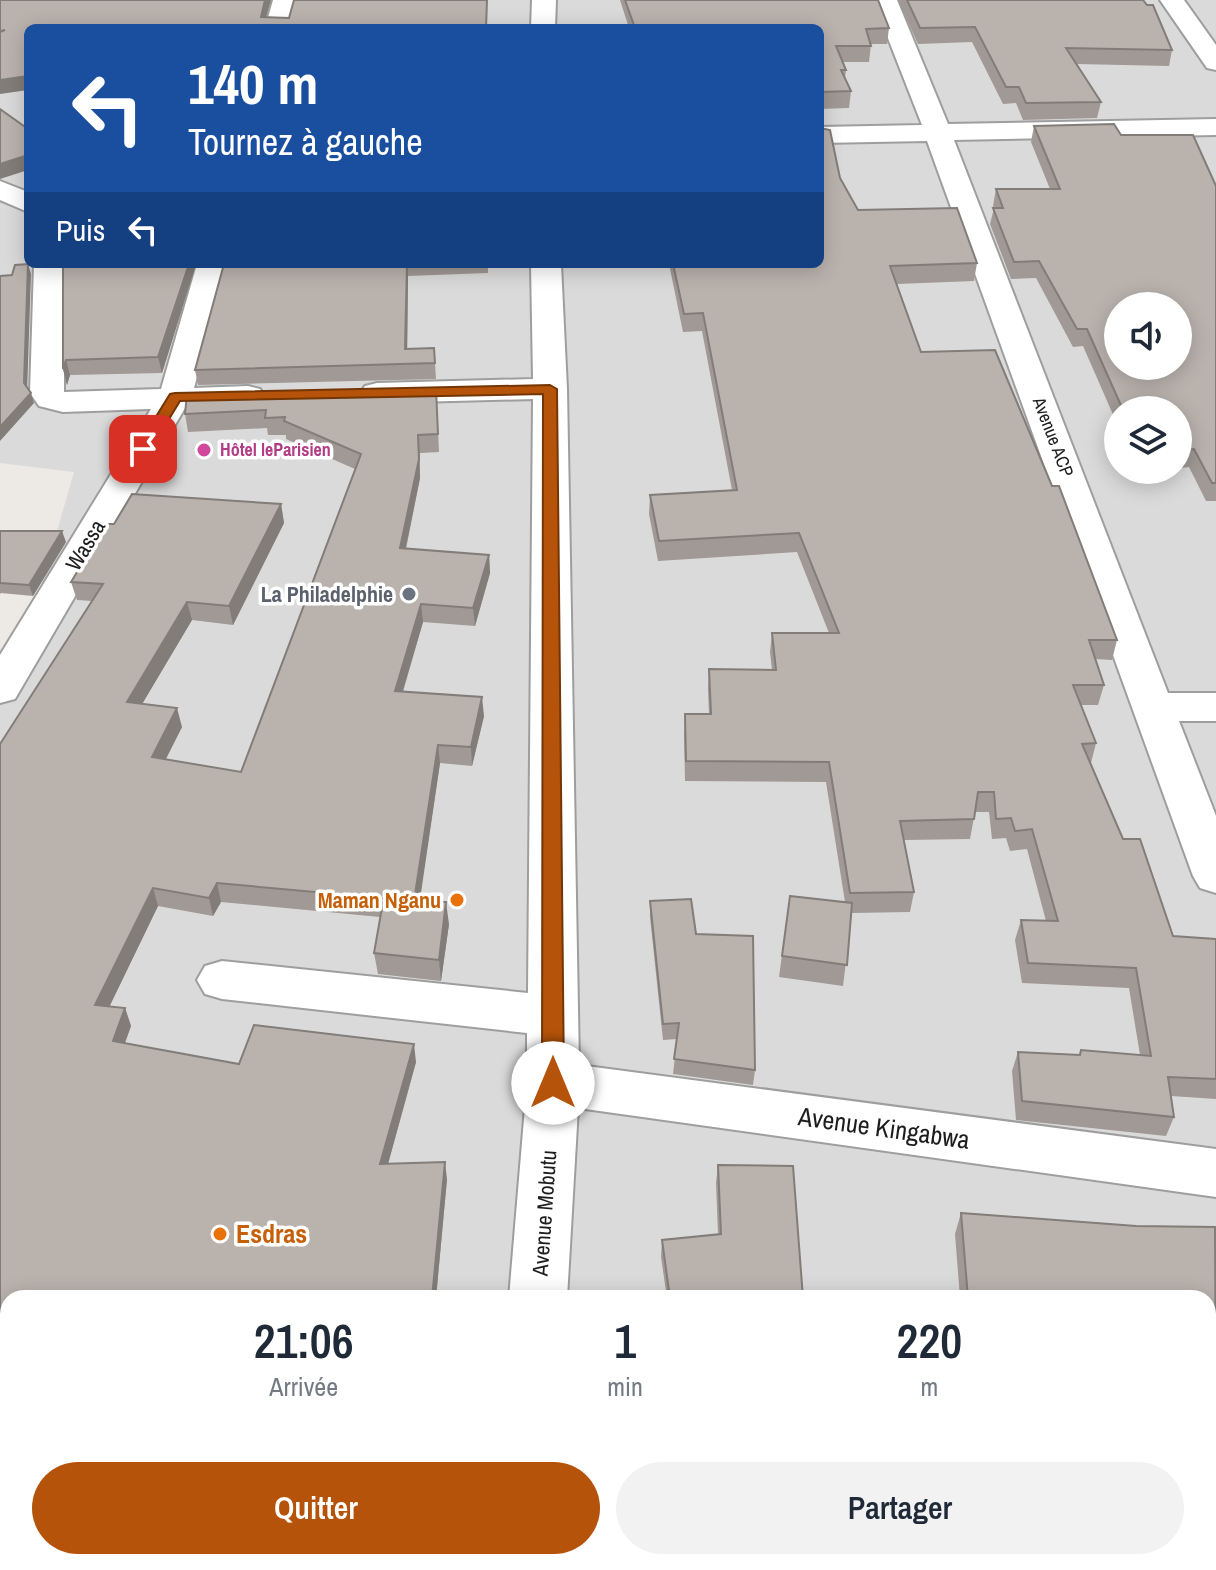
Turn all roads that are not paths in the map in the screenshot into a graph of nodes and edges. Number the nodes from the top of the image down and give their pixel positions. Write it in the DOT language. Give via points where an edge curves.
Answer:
graph roads {
  1 [pos="285,0"];
  2 [pos="544,0"];
  3 [pos="885,0"];
  4 [pos="1172,0"];
  5 [pos="278,24"];
  6 [pos="543,24"];
  7 [pos="1216,63"];
  8 [pos="1216,127"];
  9 [pos="938,133"];
  10 [pos="824,135"];
  11 [pos="0,189"];
  12 [pos="24,201"];
  13 [pos="49,268"];
  14 [pos="211,268"];
  15 [pos="546,268"];
  16 [pos="550,389"];
  17 [pos="347,394"];
  18 [pos="284,395"];
  19 [pos="175,397"];
  20 [pos="0,689"];
  21 [pos="1155,707"];
  22 [pos="1216,707"];
  23 [pos="1216,876"];
  24 [pos="222,980"];
  25 [pos="553,1016"];
  26 [pos="553,1083"];
  27 [pos="1216,1173"];
  28 [pos="539,1290"];
  1 -- 5 [label="street"];
  2 -- 6 [label="street"];
  3 -- 9 [label="street, Avenue ACP"];
  4 -- 7 [label="street"];
  8 -- 9 [label="street"];
  9 -- 10 [label="street"];
  9 -- 21 [label="street, Avenue ACP"];
  11 -- 12 [label="street"];
  13 -- 19 [label="street" via="51,399"];
  14 -- 19 [label="street, Wassa"];
  15 -- 16 [label="street, Avenue Mobutu"];
  16 -- 17 [label="street"];
  16 -- 25 [label="street, Avenue Mobutu"];
  18 -- 19 [label="street"];
  19 -- 20 [label="street, Wassa"];
  21 -- 22 [label="street"];
  21 -- 23 [label="street, Avenue ACP"];
  24 -- 25 [label="street"];
  25 -- 26 [label="street, Avenue Mobutu"];
  26 -- 27 [label="street, Avenue Kingabwa"];
  26 -- 28 [label="street, Avenue Mobutu"];
}
